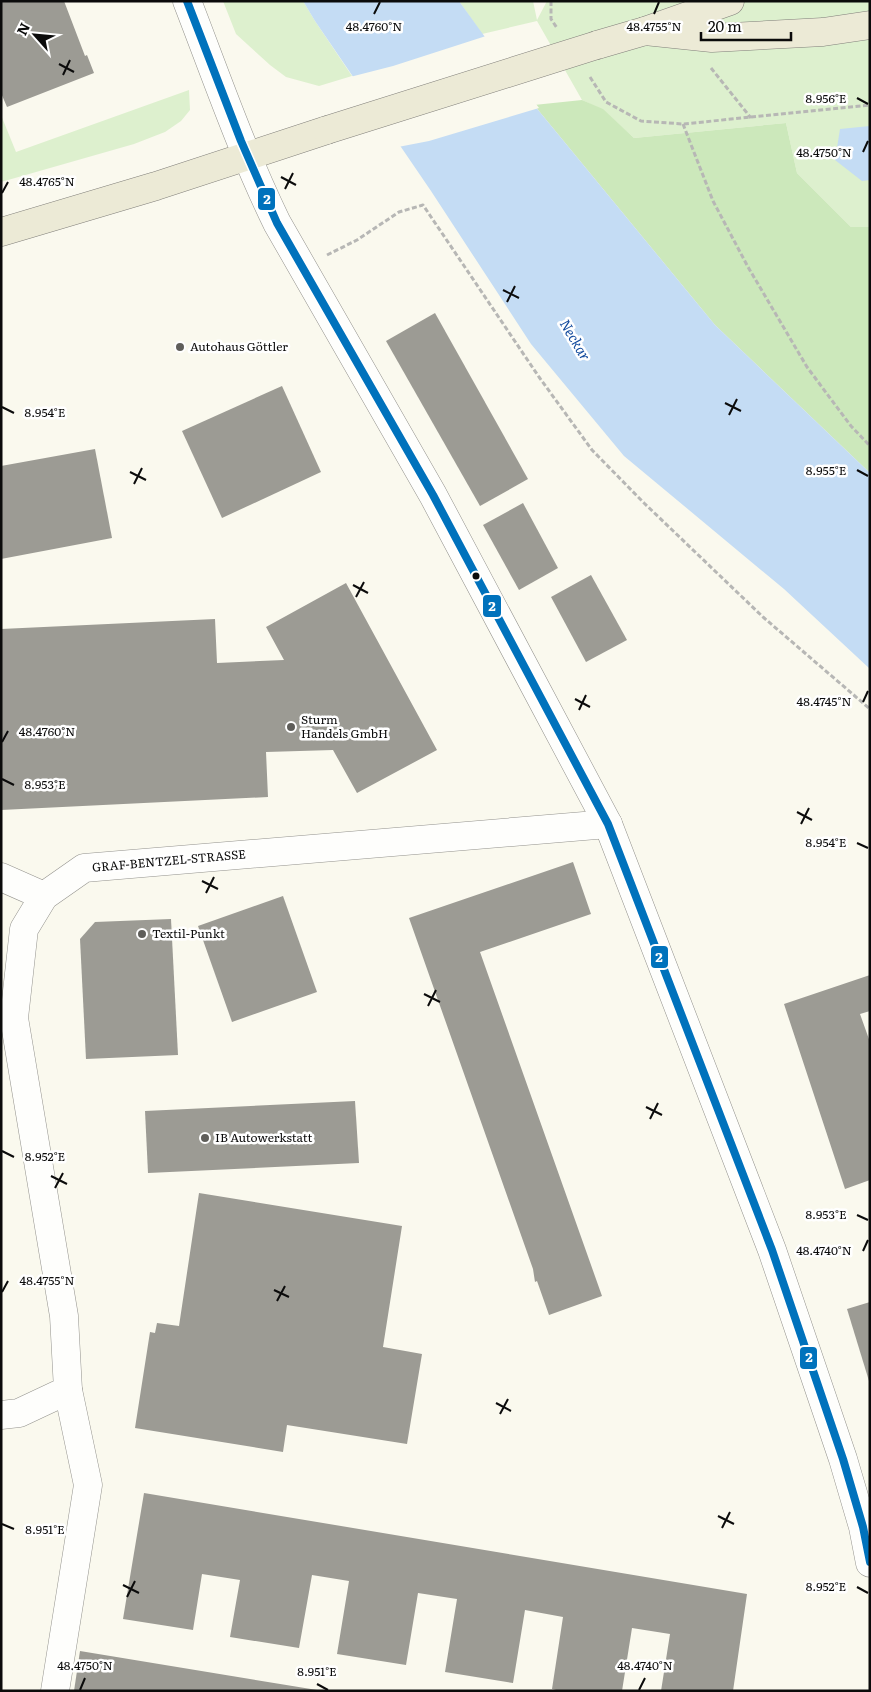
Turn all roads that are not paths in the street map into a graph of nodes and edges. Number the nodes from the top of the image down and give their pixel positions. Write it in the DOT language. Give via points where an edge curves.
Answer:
graph roads {
  1 [pos="187,1"];
  2 [pos="730,1"];
  3 [pos="870,25"];
  4 [pos="645,31"];
  5 [pos="246,156"];
  6 [pos="1,232"];
  7 [pos="608,824"];
  8 [pos="1,877"];
  9 [pos="44,896"];
  10 [pos="68,1390"];
  11 [pos="1,1415"];
  12 [pos="870,1563"];
  13 [pos="55,1691"];
  1 -- 5 [label="street"];
  2 -- 4 [label="main road"];
  3 -- 4 [label="main road" via="823,32 712,38"];
  4 -- 5 [label="main road, bridge"];
  5 -- 6 [label="main road"];
  5 -- 7 [label="street" via="277,223 433,495"];
  7 -- 9 [label="street, GRAF-BENTZEL-STRASSE" via="84,868"];
  7 -- 12 [label="street" via="772,1250 843,1459"];
  8 -- 9 [label="street"];
  9 -- 10 [label="street, GRAF-BENTZEL-STRASSE" via="24,929 14,1018 64,1316"];
  10 -- 11 [label="street" via="19,1414"];
  10 -- 13 [label="street, GRAF-BENTZEL-STRASSE" via="88,1486"];
}
